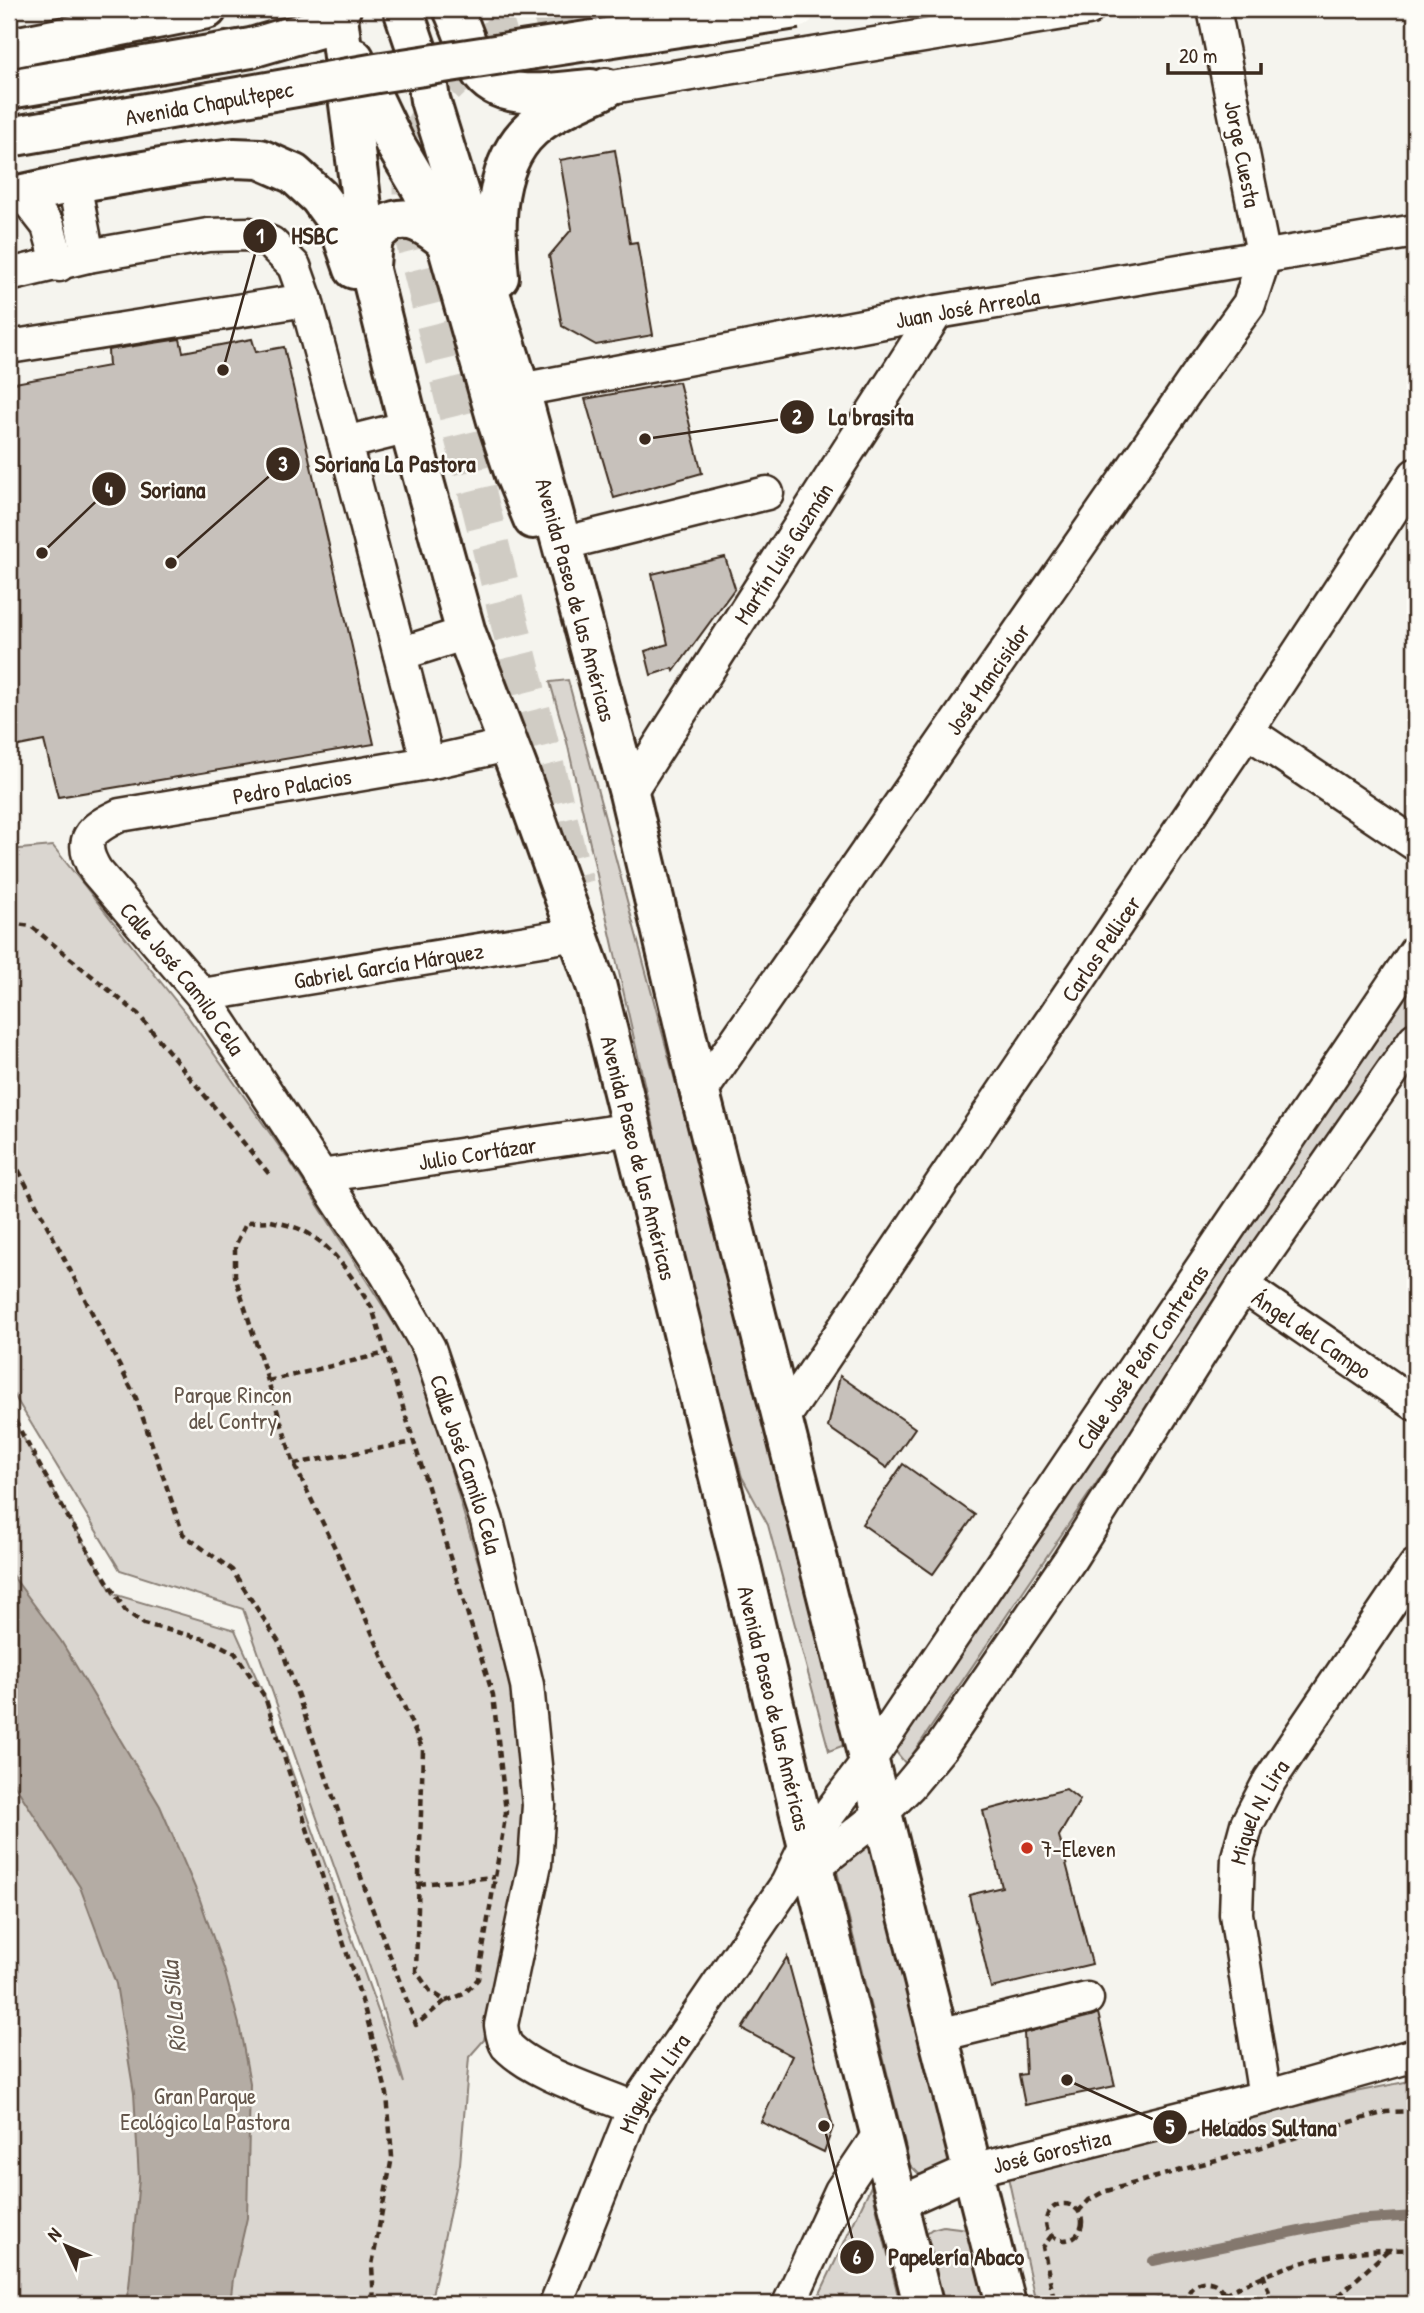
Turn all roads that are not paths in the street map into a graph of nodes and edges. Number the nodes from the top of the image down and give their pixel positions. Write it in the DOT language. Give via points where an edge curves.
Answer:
graph roads {
  1 [pos="207,9"];
  2 [pos="403,9"];
  3 [pos="453,9"];
  4 [pos="796,9"];
  5 [pos="1088,9"];
  6 [pos="1214,9"];
  7 [pos="336,11"];
  8 [pos="9,48"];
  9 [pos="418,74"];
  10 [pos="607,88"];
  11 [pos="9,89"];
  12 [pos="381,114"];
  13 [pos="9,136"];
  14 [pos="74,183"];
  15 [pos="459,195"];
  16 [pos="16,196"];
  17 [pos="1415,231"];
  18 [pos="446,242"];
  19 [pos="1264,258"];
  20 [pos="73,261"];
  21 [pos="370,270"];
  22 [pos="9,275"];
  23 [pos="306,300"];
  24 [pos="937,312"];
  25 [pos="9,346"];
  26 [pos="508,351"];
  27 [pos="401,389"];
  28 [pos="520,390"];
  29 [pos="409,427"];
  30 [pos="345,443"];
  31 [pos="1415,475"];
  32 [pos="767,493"];
  33 [pos="563,550"];
  34 [pos="466,633"];
  35 [pos="400,654"];
  36 [pos="1247,731"];
  37 [pos="508,746"];
  38 [pos="428,763"];
  39 [pos="629,793"];
  40 [pos="86,843"];
  41 [pos="1415,844"];
  42 [pos="577,934"];
  43 [pos="1415,953"];
  44 [pos="202,995"];
  45 [pos="1415,1039"];
  46 [pos="700,1093"];
  47 [pos="632,1129"];
  48 [pos="321,1176"];
  49 [pos="1243,1286"];
  50 [pos="1415,1404"];
  51 [pos="782,1420"];
  52 [pos="1415,1566"];
  53 [pos="867,1762"];
  54 [pos="881,1813"];
  55 [pos="803,1865"];
  56 [pos="1087,1999"];
  57 [pos="939,2035"];
  58 [pos="1415,2055"];
  59 [pos="1265,2097"];
  60 [pos="634,2108"];
  61 [pos="880,2133"];
  62 [pos="973,2170"];
  63 [pos="897,2204"];
  64 [pos="556,2304"];
  65 [pos="789,2304"];
  66 [pos="923,2304"];
  67 [pos="1006,2304"];
  1 -- 8 [label="main road"];
  2 -- 9 [label="main road, Avenida Paseo de las Américas"];
  3 -- 10 [label="main road" via="478,69 499,89 527,93"];
  4 -- 9 [label="main road, Avenida Chapultepec, bridge"];
  5 -- 10 [label="street"];
  6 -- 19 [label="street, Jorge Cuesta"];
  7 -- 11 [label="main road" via="330,25 251,48"];
  7 -- 12 [label="main road"];
  7 -- 21 [label="main road, Avenida Paseo de las Américas"];
  9 -- 13 [label="main road, Avenida Chapultepec, bridge"];
  9 -- 15 [label="main road, Avenida Paseo de las Américas"];
  10 -- 26 [label="main road" via="539,123 510,156 496,227"];
  12 -- 15 [label="main road" via="408,134"];
  12 -- 18 [label="main road"];
  14 -- 16 [label="main road"];
  14 -- 20 [label="street"];
  14 -- 27 [label="main road" via="234,158 260,159 294,174 338,223 385,359"];
  15 -- 26 [label="main road, Avenida Paseo de las Américas"];
  16 -- 20 [label="street" via="48,226"];
  17 -- 19 [label="street, Juan José Arreola"];
  18 -- 21 [label="main road" via="415,221 391,223 374,239"];
  18 -- 33 [label="main road" via="515,475 542,536 556,554"];
  19 -- 24 [label="street, Juan José Arreola"];
  19 -- 46 [label="street, José Mancisidor" via="1249,304"];
  20 -- 22 [label="street"];
  20 -- 23 [label="street" via="208,235 249,234 271,243 294,266"];
  21 -- 27 [label="main road, Avenida Paseo de las Américas"];
  23 -- 25 [label="street"];
  23 -- 30 [label="street"];
  24 -- 28 [label="street, Juan José Arreola"];
  24 -- 39 [label="street, Martín Luis Guzmán"];
  26 -- 28 [label="main road, Avenida Paseo de las Américas"];
  27 -- 29 [label="main road, Avenida Paseo de las Américas"];
  28 -- 33 [label="main road, Avenida Paseo de las Américas"];
  29 -- 30 [label="street"];
  29 -- 34 [label="main road, Avenida Paseo de las Américas"];
  30 -- 35 [label="street"];
  31 -- 36 [label="street, Carlos Pellicer"];
  32 -- 33 [label="street"];
  33 -- 39 [label="main road, Avenida Paseo de las Américas"];
  34 -- 35 [label="street"];
  34 -- 37 [label="main road, Avenida Paseo de las Américas"];
  35 -- 38 [label="street"];
  36 -- 41 [label="street"];
  36 -- 51 [label="street, Carlos Pellicer"];
  37 -- 38 [label="street, Pedro Palacios"];
  37 -- 42 [label="main road, Avenida Paseo de las Américas"];
  38 -- 40 [label="street, Pedro Palacios" via="120,815 93,831"];
  39 -- 46 [label="main road, Avenida Paseo de las Américas"];
  40 -- 44 [label="street, Calle José Camilo Cela" via="96,871"];
  42 -- 44 [label="street, Gabriel García Márquez"];
  42 -- 47 [label="main road, Avenida Paseo de las Américas" via="597,988"];
  43 -- 53 [label="street, Calle José Peón Contreras"];
  44 -- 48 [label="street, Calle José Camilo Cela"];
  45 -- 49 [label="street, Calle José Peón Contreras"];
  46 -- 51 [label="main road, Avenida Paseo de las Américas"];
  47 -- 48 [label="street, Julio Cortázar"];
  47 -- 55 [label="main road, Avenida Paseo de las Américas" via="741,1569"];
  48 -- 60 [label="street, Calle José Camilo Cela" via="429,1348 487,1521 527,1685 538,1817 535,1864 501,2025 505,2043 541,2069"];
  49 -- 50 [label="street, Ángel del Campo"];
  49 -- 54 [label="street, Calle José Peón Contreras" via="1069,1561 929,1764"];
  51 -- 53 [label="main road, Avenida Paseo de las Américas"];
  52 -- 59 [label="street, Miguel N. Lira" via="1270,1780 1247,1824 1238,1857 1236,1914"];
  53 -- 54 [label="main road, Avenida Paseo de las Américas"];
  53 -- 55 [label="street, Calle José Peón Contreras"];
  54 -- 55 [label="street, Calle José Peón Contreras"];
  54 -- 57 [label="main road, Avenida Paseo de las Américas"];
  55 -- 60 [label="street, Miguel N. Lira"];
  55 -- 61 [label="main road, Avenida Paseo de las Américas"];
  56 -- 57 [label="street"];
  57 -- 62 [label="main road, Avenida Paseo de las Américas"];
  58 -- 59 [label="street, José Gorostiza"];
  59 -- 62 [label="street, José Gorostiza"];
  60 -- 64 [label="street, Miguel N. Lira"];
  61 -- 63 [label="main road, Avenida Paseo de las Américas"];
  61 -- 65 [label="street" via="841,2191"];
  62 -- 63 [label="street, José Gorostiza"];
  62 -- 67 [label="main road, Avenida Paseo de las Américas"];
  63 -- 66 [label="main road, Avenida Paseo de las Américas"];
}
